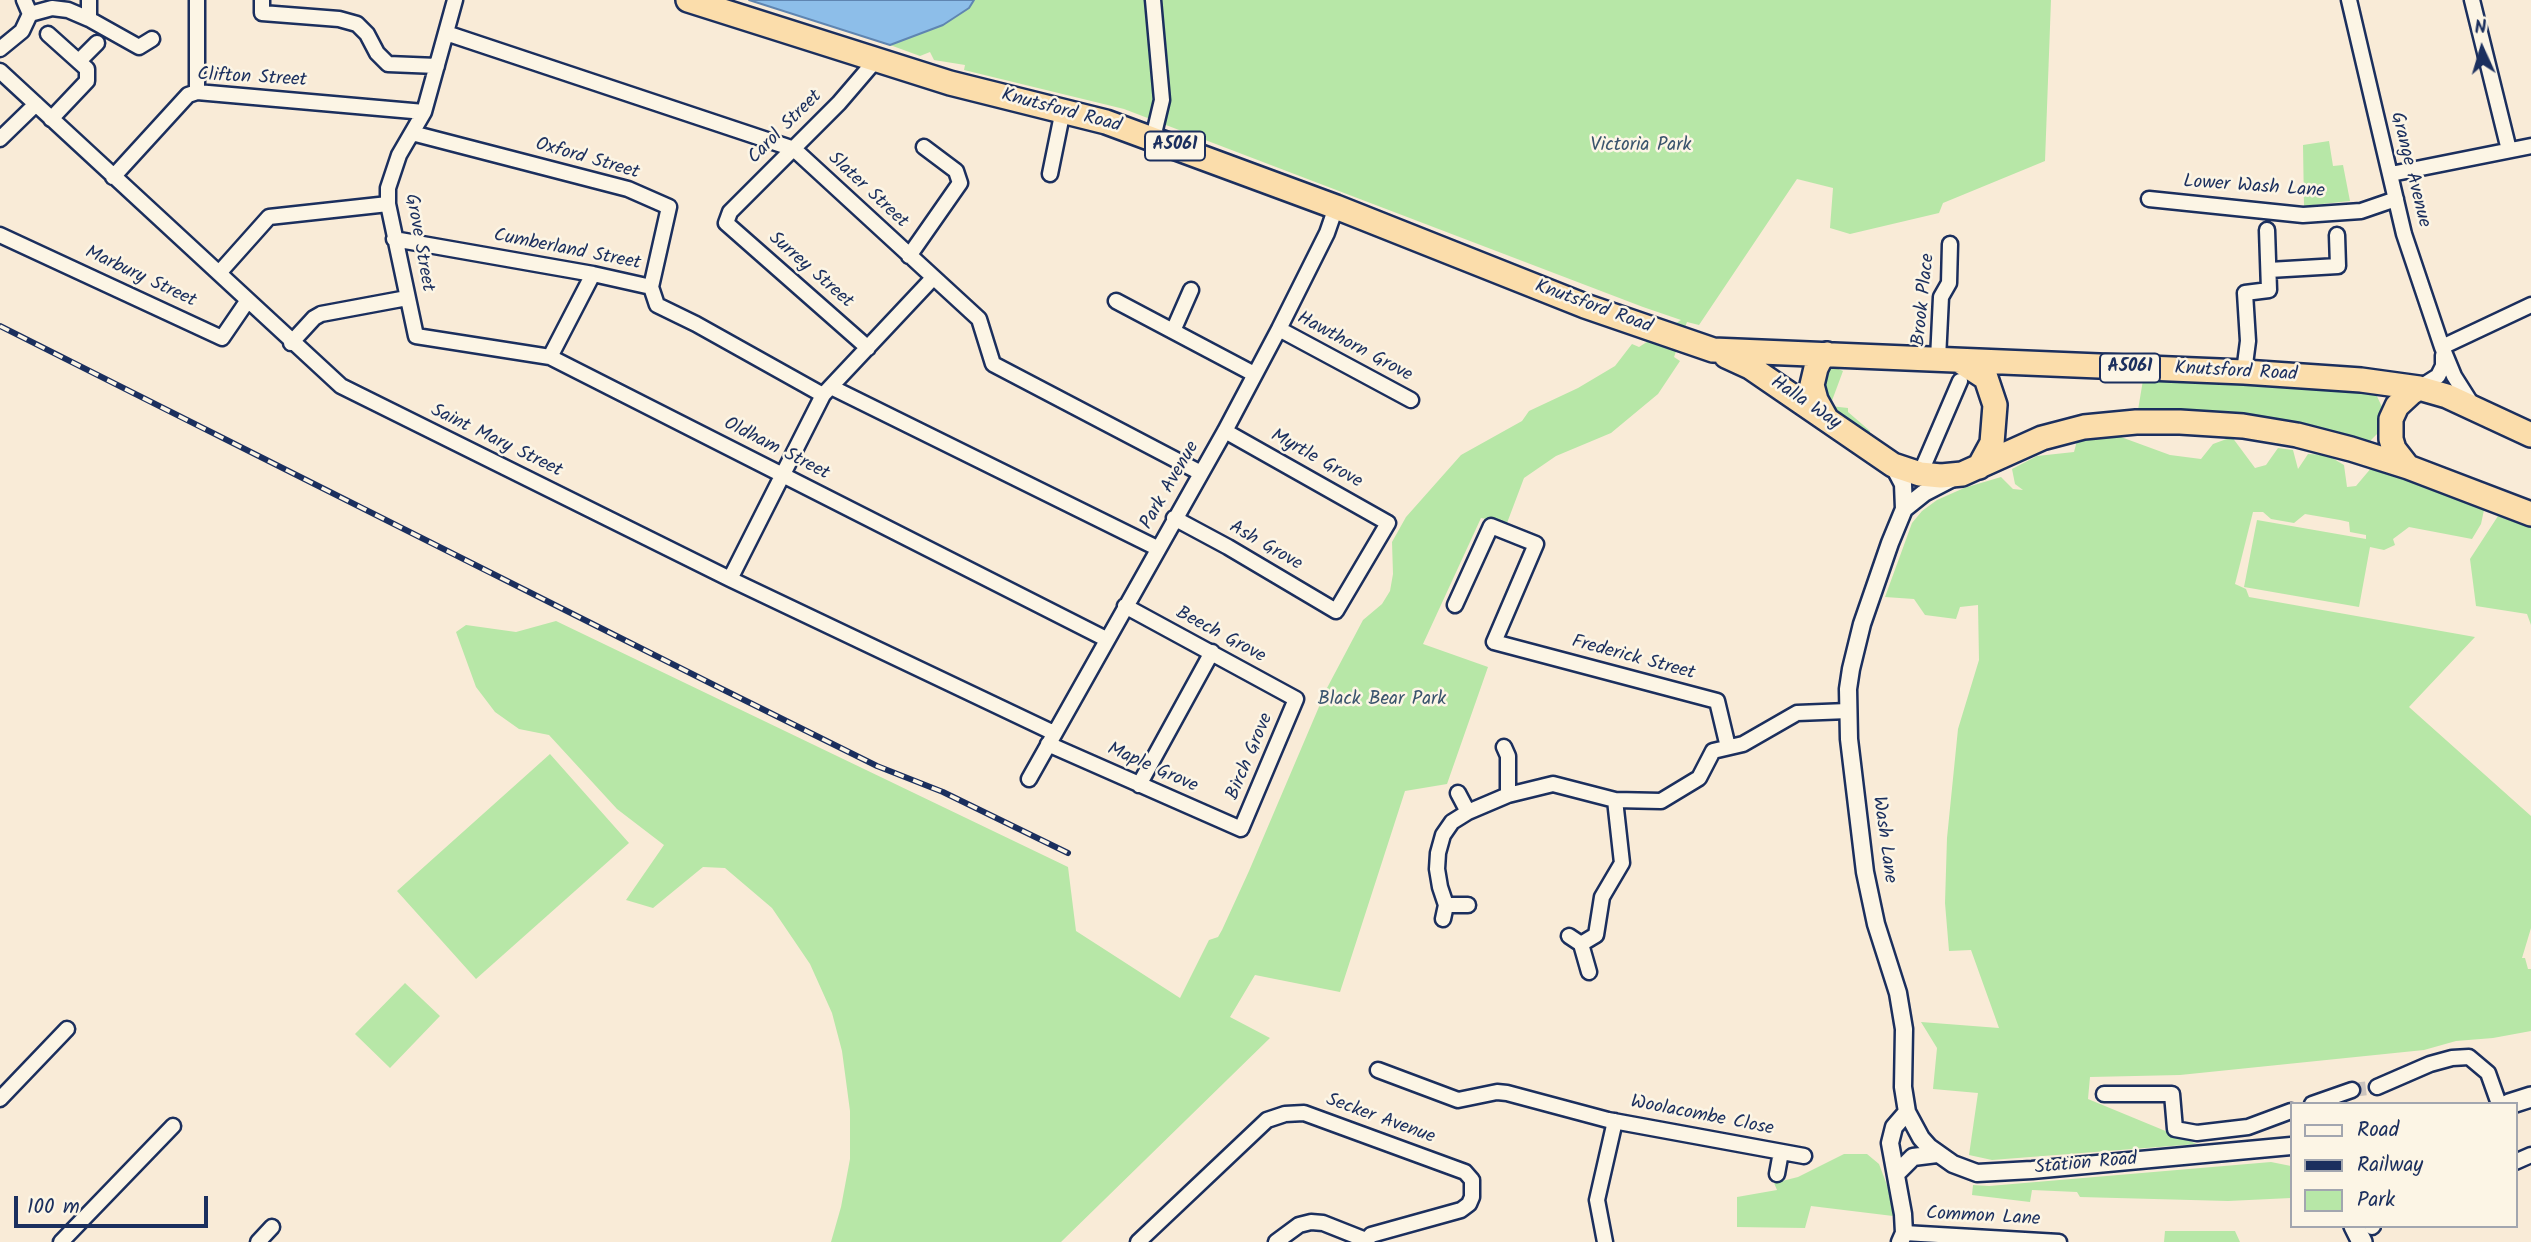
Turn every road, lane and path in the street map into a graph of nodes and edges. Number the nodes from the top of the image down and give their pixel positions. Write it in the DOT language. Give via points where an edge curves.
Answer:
graph roads {
  1 [pos="24,0"];
  2 [pos="89,0"];
  3 [pos="197,0"];
  4 [pos="262,0"];
  5 [pos="455,0"];
  6 [pos="688,0"];
  7 [pos="1153,0"];
  8 [pos="2349,0"];
  9 [pos="2472,0"];
  10 [pos="30,14"];
  11 [pos="89,19"];
  12 [pos="446,33"];
  13 [pos="48,34"];
  14 [pos="152,39"];
  15 [pos="97,43"];
  16 [pos="0,49"];
  17 [pos="80,60"];
  18 [pos="875,61"];
  19 [pos="437,66"];
  20 [pos="0,71"];
  21 [pos="197,92"];
  22 [pos="36,104"];
  23 [pos="1063,110"];
  24 [pos="424,112"];
  25 [pos="51,119"];
  26 [pos="412,134"];
  27 [pos="1153,138"];
  28 [pos="0,139"];
  29 [pos="2531,146"];
  30 [pos="924,147"];
  31 [pos="794,149"];
  32 [pos="2509,150"];
  33 [pos="1050,174"];
  34 [pos="2391,174"];
  35 [pos="113,177"];
  36 [pos="2149,199"];
  37 [pos="2396,199"];
  38 [pos="387,204"];
  39 [pos="1336,207"];
  40 [pos="726,223"];
  41 [pos="2267,230"];
  42 [pos="0,235"];
  43 [pos="2337,235"];
  44 [pos="394,239"];
  45 [pos="1950,244"];
  46 [pos="909,256"];
  47 [pos="2269,270"];
  48 [pos="219,273"];
  49 [pos="593,274"];
  50 [pos="933,278"];
  51 [pos="651,287"];
  52 [pos="1191,290"];
  53 [pos="407,298"];
  54 [pos="248,300"];
  55 [pos="1115,301"];
  56 [pos="2531,305"];
  57 [pos="1279,329"];
  58 [pos="1173,331"];
  59 [pos="416,336"];
  60 [pos="291,343"];
  61 [pos="2442,347"];
  62 [pos="868,348"];
  63 [pos="1713,350"];
  64 [pos="1828,354"];
  65 [pos="550,357"];
  66 [pos="1952,367"];
  67 [pos="2244,372"];
  68 [pos="1254,374"];
  69 [pos="2361,380"];
  70 [pos="2419,388"];
  71 [pos="827,391"];
  72 [pos="1411,400"];
  73 [pos="2474,407"];
  74 [pos="1826,418"];
  75 [pos="1225,431"];
  76 [pos="2531,435"];
  77 [pos="2351,449"];
  78 [pos="1893,465"];
  79 [pos="2408,467"];
  80 [pos="1971,471"];
  81 [pos="1199,472"];
  82 [pos="1920,474"];
  83 [pos="783,475"];
  84 [pos="1904,509"];
  85 [pos="2531,514"];
  86 [pos="1174,518"];
  87 [pos="1157,548"];
  88 [pos="730,579"];
  89 [pos="1455,605"];
  90 [pos="1125,606"];
  91 [pos="1336,611"];
  92 [pos="1106,639"];
  93 [pos="1212,652"];
  94 [pos="1296,699"];
  95 [pos="1848,711"];
  96 [pos="1051,739"];
  97 [pos="1504,747"];
  98 [pos="1728,747"];
  99 [pos="1028,779"];
  100 [pos="1139,785"];
  101 [pos="1458,793"];
  102 [pos="1508,795"];
  103 [pos="1615,800"];
  104 [pos="1468,812"];
  105 [pos="1241,829"];
  106 [pos="1468,905"];
  107 [pos="1588,972"];
  108 [pos="67,1030"];
  109 [pos="1378,1069"];
  110 [pos="2377,1087"];
  111 [pos="2352,1090"];
  112 [pos="2104,1094"];
  113 [pos="0,1099"];
  114 [pos="2318,1102"];
  115 [pos="2499,1102"];
  116 [pos="2290,1111"];
  117 [pos="1907,1112"];
  118 [pos="1615,1121"];
  119 [pos="173,1126"];
  120 [pos="2290,1146"];
  121 [pos="1782,1152"];
  122 [pos="1937,1154"];
  123 [pos="1804,1156"];
  124 [pos="1777,1174"];
  125 [pos="1896,1174"];
  126 [pos="272,1227"];
  127 [pos="1902,1238"];
  128 [pos="1365,1241"];
  129 [pos="61,1242"];
  130 [pos="258,1242"];
  131 [pos="1138,1242"];
  132 [pos="1276,1242"];
  133 [pos="1605,1242"];
  134 [pos="2059,1242"];
  1 -- 10 [label="street"];
  2 -- 11 [label="street"];
  3 -- 21 [label="street"];
  4 -- 19 [label="street" via="262,13 357,24 388,64"];
  5 -- 12 [label="street, Grove Street"];
  6 -- 18 [label="highway, Knutsford Road / A5061"];
  7 -- 27 [label="street" via="1162,100"];
  8 -- 34 [label="street, Grange Avenue"];
  9 -- 32 [label="street"];
  10 -- 11 [label="street" via="52,8"];
  10 -- 16 [label="street" via="22,31"];
  11 -- 14 [label="street" via="139,47"];
  12 -- 19 [label="street, Grove Street"];
  12 -- 31 [label="street, Slater Street"];
  13 -- 17 [label="street"];
  15 -- 17 [label="street"];
  17 -- 25 [label="street" via="87,69 87,81"];
  18 -- 23 [label="highway, Knutsford Road / A5061"];
  18 -- 31 [label="street, Carol Street"];
  19 -- 24 [label="street, Grove Street"];
  20 -- 22 [label="street, Saint Mary Street"];
  21 -- 24 [label="street, Clifton Street"];
  21 -- 35 [label="street, Clifton Street" via="188,95"];
  22 -- 25 [label="street, Saint Mary Street"];
  22 -- 28 [label="street"];
  23 -- 27 [label="highway, Knutsford Road / A5061"];
  23 -- 33 [label="street"];
  24 -- 26 [label="street, Grove Street"];
  25 -- 35 [label="street, Saint Mary Street"];
  26 -- 38 [label="street, Grove Street" via="399,155"];
  26 -- 51 [label="street, Oxford Street" via="628,189 669,207"];
  27 -- 39 [label="highway, Knutsford Road / A5061"];
  29 -- 32 [label="street"];
  30 -- 46 [label="street" via="956,171 960,183"];
  31 -- 40 [label="street, Carol Street" via="730,212"];
  31 -- 46 [label="street, Slater Street"];
  32 -- 34 [label="street"];
  34 -- 37 [label="street, Grange Avenue"];
  35 -- 48 [label="street, Saint Mary Street"];
  36 -- 37 [label="street, Lower Wash Lane" via="2303,215 2361,211"];
  37 -- 61 [label="street, Grange Avenue"];
  38 -- 44 [label="street, Grove Street"];
  38 -- 48 [label="street" via="269,216"];
  39 -- 57 [label="street, Park Avenue"];
  39 -- 63 [label="highway, Knutsford Road / A5061" via="1523,283"];
  40 -- 62 [label="street, Surrey Street"];
  41 -- 47 [label="street"];
  42 -- 54 [label="street, Marbury Street" via="222,338"];
  43 -- 47 [label="street" via="2338,266"];
  44 -- 49 [label="street, Cumberland Street"];
  44 -- 53 [label="street, Grove Street"];
  45 -- 66 [label="street, Brook Place" via="1949,283 1941,297"];
  46 -- 50 [label="street, Slater Street"];
  47 -- 67 [label="street" via="2269,290 2245,293 2248,341"];
  48 -- 54 [label="street, Saint Mary Street"];
  49 -- 51 [label="street, Cumberland Street"];
  49 -- 65 [label="street"];
  50 -- 62 [label="street"];
  50 -- 81 [label="street, Slater Street" via="979,319 993,364"];
  51 -- 71 [label="street, Cumberland Street" via="657,305"];
  52 -- 58 [label="street"];
  53 -- 59 [label="street, Grove Street"];
  53 -- 60 [label="street" via="321,314"];
  54 -- 60 [label="street, Saint Mary Street"];
  55 -- 58 [label="street"];
  56 -- 61 [label="street"];
  57 -- 68 [label="street, Park Avenue"];
  57 -- 72 [label="street, Hawthorn Grove"];
  58 -- 68 [label="street"];
  59 -- 65 [label="street, Oldham Street"];
  60 -- 88 [label="street, Saint Mary Street" via="341,386"];
  61 -- 70 [label="street" via="2441,372"];
  61 -- 73 [label="street, Grange Avenue"];
  62 -- 71 [label="street"];
  63 -- 64 [label="highway, Knutsford Road / A5061"];
  63 -- 74 [label="highway, Halla Way / A5061" via="1750,367"];
  64 -- 66 [label="highway, Knutsford Road / A5061"];
  64 -- 74 [label="highway" via="1820,360 1812,385"];
  65 -- 83 [label="street, Oldham Street"];
  66 -- 67 [label="highway, Knutsford Road / A5061"];
  66 -- 80 [label="highway" via="1986,378 1995,405 1992,443"];
  66 -- 82 [label="street"];
  67 -- 69 [label="highway, Knutsford Road / A5061"];
  68 -- 75 [label="street, Park Avenue"];
  69 -- 70 [label="highway, Knutsford Road / A5061"];
  69 -- 77 [label="highway" via="2379,399 2382,424 2374,439"];
  70 -- 73 [label="highway, Knutsford Road / A5061"];
  70 -- 79 [label="highway" via="2397,406 2390,419 2394,449"];
  71 -- 83 [label="street"];
  71 -- 87 [label="street, Cumberland Street"];
  73 -- 76 [label="highway, Knutsford Road / A5061"];
  74 -- 78 [label="highway, Halla Way / A5061"];
  75 -- 81 [label="street, Park Avenue"];
  75 -- 91 [label="street, Myrtle Grove" via="1388,523"];
  77 -- 79 [label="highway, A5061"];
  77 -- 80 [label="highway, A5061" via="2243,426 2136,422 2060,432"];
  78 -- 82 [label="highway, Halla Way / A5061"];
  78 -- 84 [label="street" via="1903,484"];
  79 -- 85 [label="highway, A5061"];
  80 -- 82 [label="highway, A5061"];
  80 -- 84 [label="street" via="1924,493"];
  81 -- 86 [label="street, Park Avenue"];
  83 -- 88 [label="street"];
  83 -- 92 [label="street, Oldham Street"];
  84 -- 95 [label="street, Wash Lane" via="1862,624 1851,669"];
  86 -- 87 [label="street, Park Avenue"];
  86 -- 91 [label="street, Ash Grove"];
  87 -- 90 [label="street, Park Avenue"];
  88 -- 96 [label="street, Saint Mary Street"];
  89 -- 98 [label="street, Frederick Street" via="1491,526 1536,544 1494,642 1717,701"];
  90 -- 92 [label="street, Park Avenue"];
  90 -- 93 [label="street, Beech Grove"];
  92 -- 96 [label="street, Park Avenue"];
  93 -- 94 [label="street, Beech Grove"];
  93 -- 100 [label="street"];
  94 -- 105 [label="street, Birch Grove"];
  95 -- 98 [label="street" via="1797,713 1743,744"];
  95 -- 117 [label="street, Wash Lane" via="1865,872 1904,1029"];
  96 -- 99 [label="street, Park Avenue"];
  96 -- 100 [label="street, Maple Grove"];
  97 -- 102 [label="street"];
  98 -- 103 [label="street" via="1713,751 1699,778 1661,801"];
  100 -- 105 [label="street, Maple Grove"];
  101 -- 104 [label="street"];
  102 -- 103 [label="street" via="1553,784"];
  102 -- 104 [label="street"];
  103 -- 107 [label="street" via="1622,863 1602,897 1596,935 1575,940"];
  104 -- 106 [label="street" via="1443,835 1437,869 1445,912"];
  108 -- 113 [label="street"];
  109 -- 118 [label="street, Woolacombe Close" via="1458,1100 1507,1093"];
  110 -- 115 [label="street" via="2430,1064 2469,1057 2488,1073"];
  111 -- 114 [label="street"];
  112 -- 116 [label="street" via="2172,1094 2175,1129 2197,1133 2248,1127"];
  117 -- 122 [label="street, Station Road" via="1921,1138"];
  117 -- 125 [label="street" via="1897,1120 1891,1136"];
  118 -- 121 [label="street, Woolacombe Close"];
  118 -- 133 [label="street, Woolacombe Close" via="1597,1200"];
  119 -- 129 [label="street"];
  120 -- 122 [label="street, Station Road" via="1994,1173 1961,1168"];
  121 -- 123 [label="street, Woolacombe Close"];
  121 -- 124 [label="street, Woolacombe Close"];
  122 -- 125 [label="street" via="1913,1157"];
  125 -- 127 [label="street"];
  126 -- 130 [label="street"];
  127 -- 134 [label="street, Common Lane"];
  128 -- 131 [label="street, Secker Avenue" via="1371,1235 1461,1210 1472,1197 1472,1180 1465,1172 1304,1113 1267,1120"];
  128 -- 132 [label="street" via="1311,1222"];
}
